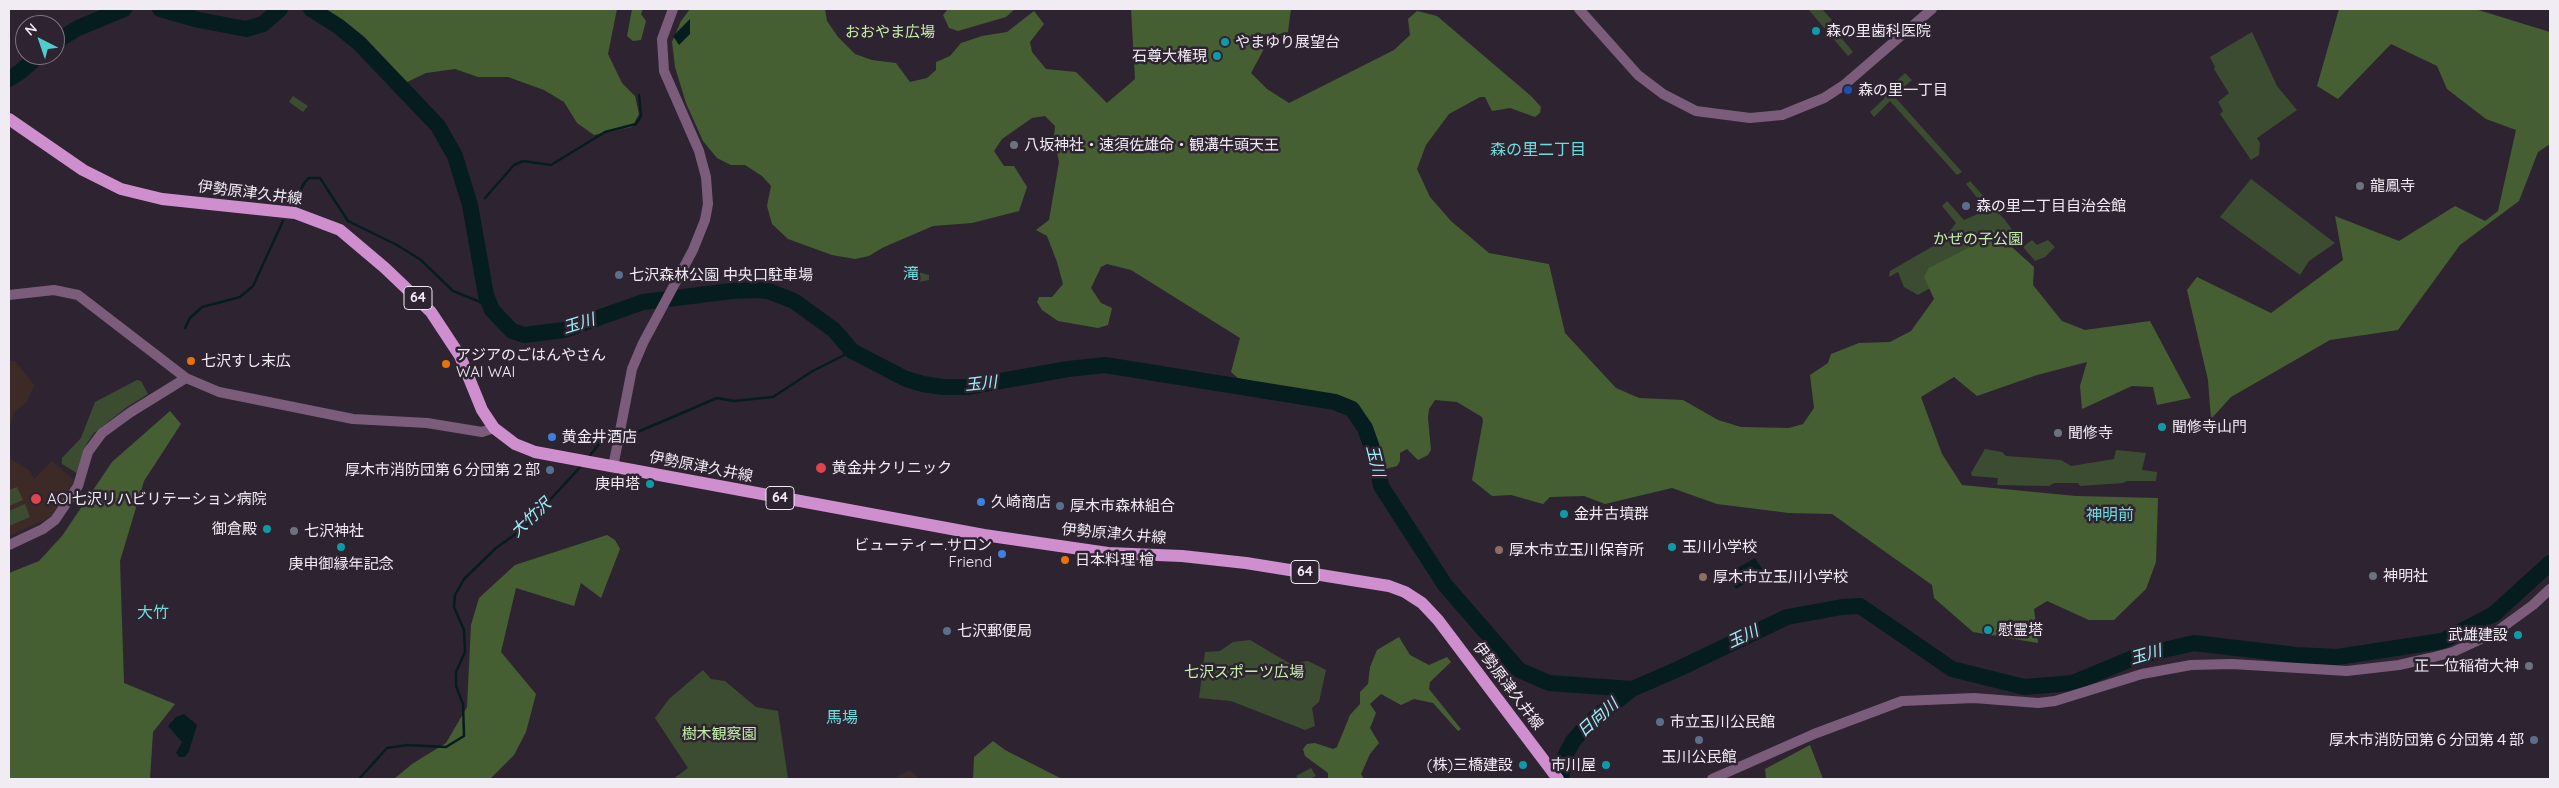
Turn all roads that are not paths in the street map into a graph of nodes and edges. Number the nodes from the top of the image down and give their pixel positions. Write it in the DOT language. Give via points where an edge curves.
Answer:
graph roads {
  1 [pos="673,9"];
  2 [pos="1579,9"];
  3 [pos="1932,9"];
  4 [pos="9,118"];
  5 [pos="9,295"];
  6 [pos="186,378"];
  7 [pos="494,428"];
  8 [pos="613,467"];
  9 [pos="9,545"];
  10 [pos="2550,589"];
  11 [pos="1555,776"];
  12 [pos="1712,779"];
  1 -- 8 [label="street" via="662,39 664,71 699,151 708,191 705,220 632,369"];
  2 -- 3 [label="street" via="1638,74 1663,94 1696,111 1750,118 1782,115 1829,95"];
  4 -- 7 [label="main road, 伊勢原津久井線 / 64" via="83,170 121,189 162,199 295,213 345,233 431,312 453,342 482,410"];
  5 -- 6 [label="street" via="54,290 78,295"];
  6 -- 7 [label="street" via="219,392 321,414 482,432"];
  6 -- 9 [label="street" via="102,433 88,452 78,486 55,520"];
  7 -- 8 [label="main road, 伊勢原津久井線 / 64" via="521,447"];
  8 -- 11 [label="main road, 伊勢原津久井線 / 64" via="984,535 1108,553 1226,560 1389,586 1422,603 1438,620"];
  10 -- 12 [label="street" via="2496,632 2453,652 2430,658 2347,671 2232,664 2191,665 2142,674 2055,701 2038,703 1974,698 1902,701 1829,728"];
}
